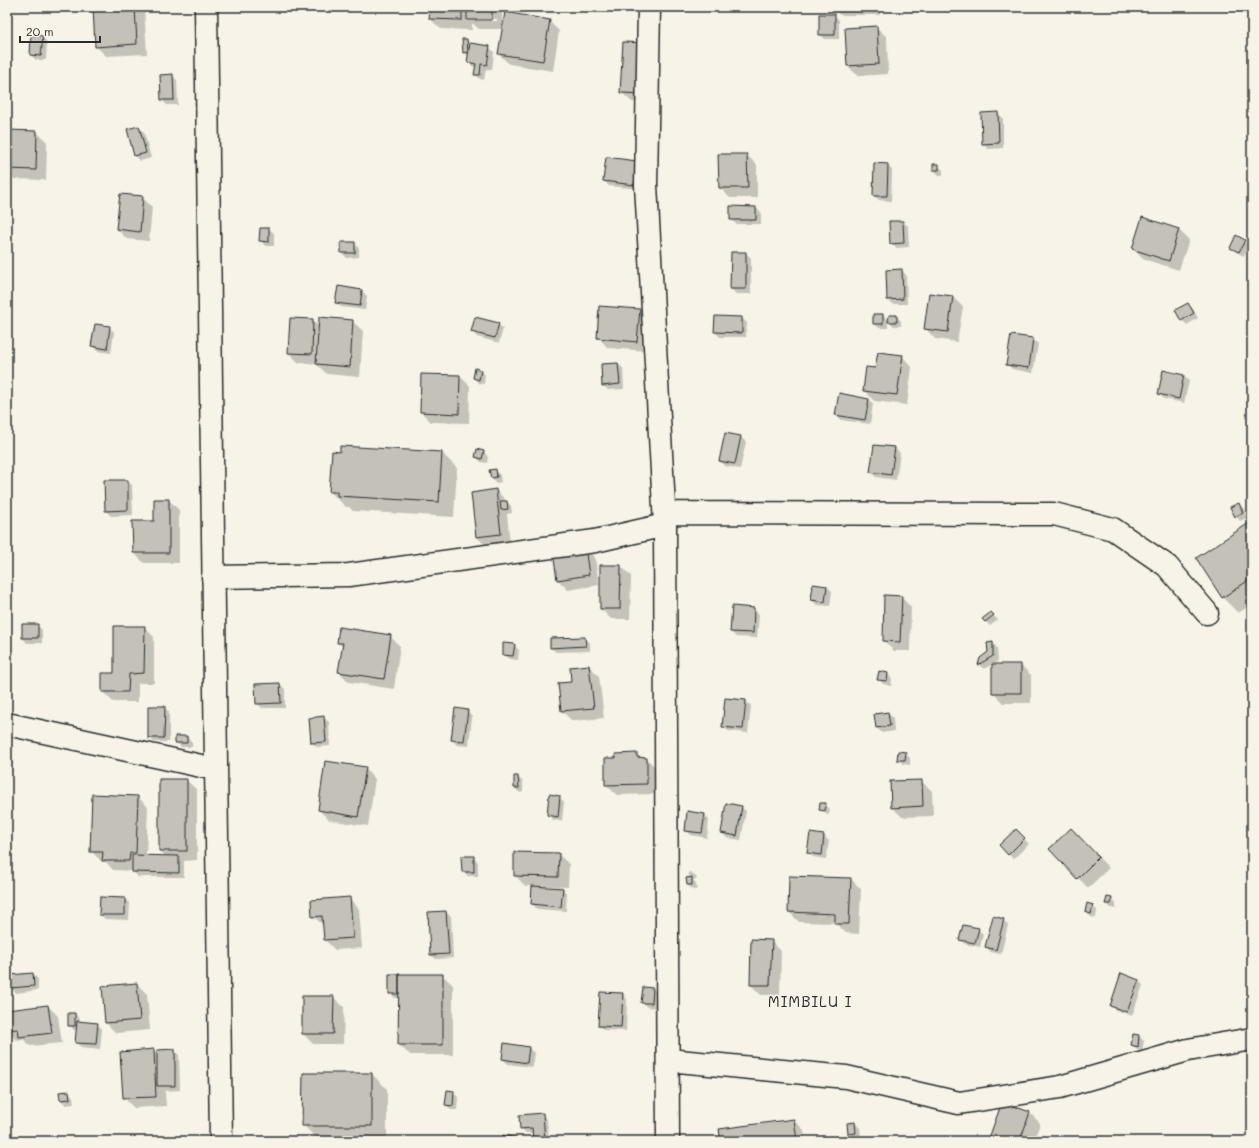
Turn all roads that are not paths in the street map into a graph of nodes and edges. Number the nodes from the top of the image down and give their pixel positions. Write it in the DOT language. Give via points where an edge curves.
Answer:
graph roads {
  1 [pos="206,7"];
  2 [pos="649,7"];
  3 [pos="665,519"];
  4 [pos="213,577"];
  5 [pos="1207,613"];
  6 [pos="7,724"];
  7 [pos="215,769"];
  8 [pos="1252,1039"];
  9 [pos="668,1060"];
  10 [pos="221,1141"];
  11 [pos="668,1141"];
  1 -- 4 [label="street"];
  2 -- 3 [label="street" via="646,185"];
  3 -- 4 [label="street" via="595,541 349,575"];
  3 -- 5 [label="street" via="1054,514 1113,529 1167,566"];
  3 -- 9 [label="street"];
  4 -- 7 [label="street"];
  6 -- 7 [label="street"];
  7 -- 10 [label="street"];
  8 -- 9 [label="street" via="1188,1050 1060,1087 959,1103 846,1077"];
  9 -- 11 [label="street"];
}
